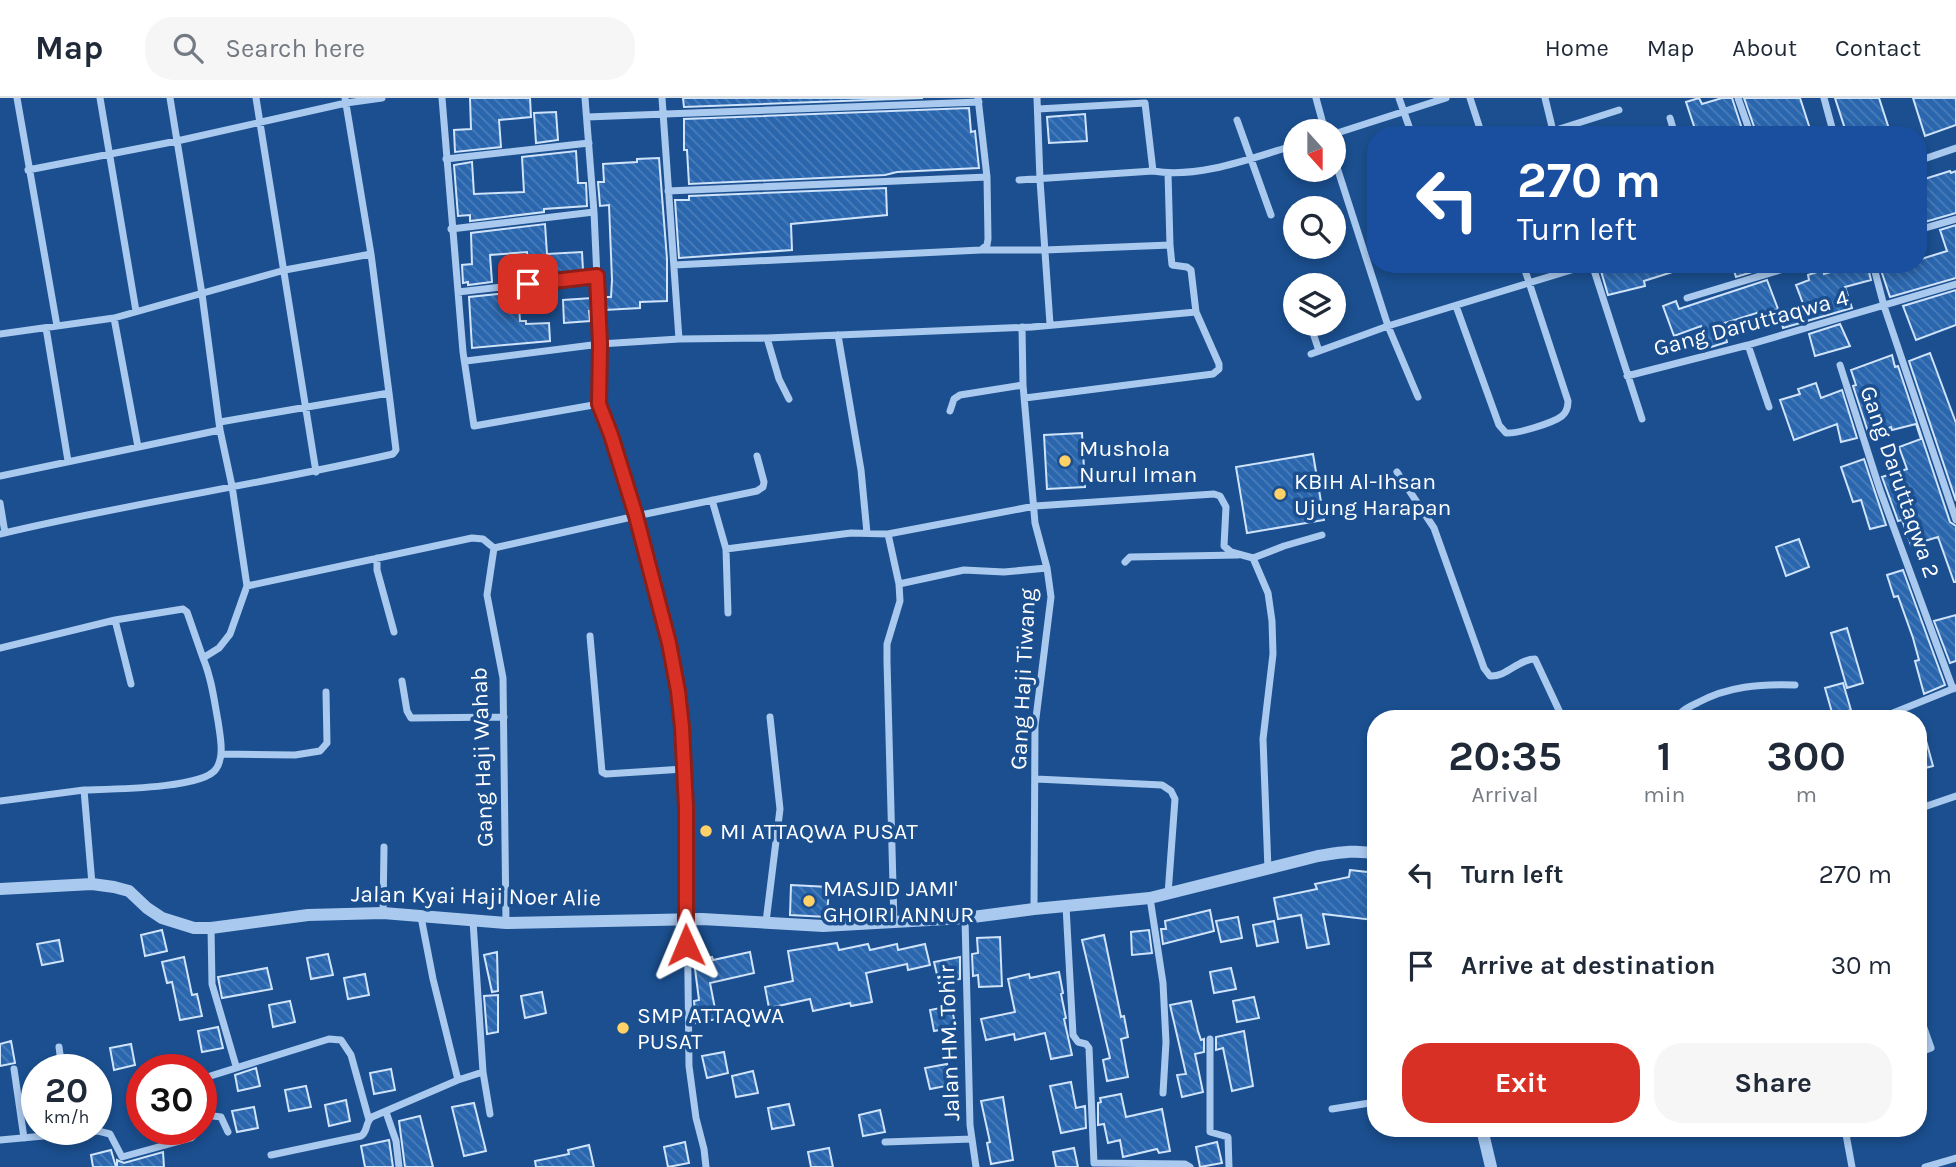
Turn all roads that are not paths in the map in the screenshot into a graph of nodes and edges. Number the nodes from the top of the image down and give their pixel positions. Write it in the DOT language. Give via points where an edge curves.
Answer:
graph roads {
  1 [pos="17,98"];
  2 [pos="100,98"];
  3 [pos="170,98"];
  4 [pos="256,98"];
  5 [pos="382,98"];
  6 [pos="442,98"];
  7 [pos="585,98"];
  8 [pos="662,98"];
  9 [pos="1037,98"];
  10 [pos="1316,98"];
  11 [pos="1399,98"];
  12 [pos="1446,98"];
  13 [pos="1470,98"];
  14 [pos="1545,98"];
  15 [pos="1738,98"];
  16 [pos="1824,98"];
  17 [pos="979,100"];
  18 [pos="1145,100"];
  19 [pos="345,101"];
  20 [pos="1038,109"];
  21 [pos="1619,110"];
  22 [pos="1403,111"];
  23 [pos="663,115"];
  24 [pos="587,117"];
  25 [pos="1670,118"];
  26 [pos="1322,119"];
  27 [pos="1237,120"];
  28 [pos="260,123"];
  29 [pos="1409,126"];
  30 [pos="1479,126"];
  31 [pos="1551,126"];
  32 [pos="1573,126"];
  33 [pos="1672,126"];
  34 [pos="1748,126"];
  35 [pos="1832,126"];
  36 [pos="1346,130"];
  37 [pos="177,141"];
  38 [pos="589,143"];
  39 [pos="1283,148"];
  40 [pos="1956,148"];
  41 [pos="111,155"];
  42 [pos="1250,158"];
  43 [pos="1927,158"];
  44 [pos="446,159"];
  45 [pos="28,170"];
  46 [pos="1153,171"];
  47 [pos="1168,173"];
  48 [pos="987,177"];
  49 [pos="1019,180"];
  50 [pos="1040,180"];
  51 [pos="1342,182"];
  52 [pos="668,191"];
  53 [pos="594,212"];
  54 [pos="1271,215"];
  55 [pos="1956,219"];
  56 [pos="1927,227"];
  57 [pos="451,229"];
  58 [pos="1170,245"];
  59 [pos="981,250"];
  60 [pos="1045,250"];
  61 [pos="371,254"];
  62 [pos="1367,261"];
  63 [pos="674,265"];
  64 [pos="285,270"];
  65 [pos="1371,273"];
  66 [pos="1526,273"];
  67 [pos="1565,273"];
  68 [pos="1595,273"];
  69 [pos="1770,273"];
  70 [pos="1875,273"];
  71 [pos="597,276"];
  72 [pos="1956,284"];
  73 [pos="1530,285"];
  74 [pos="458,292"];
  75 [pos="202,294"];
  76 [pos="1687,298"];
  77 [pos="1455,306"];
  78 [pos="1884,306"];
  79 [pos="136,311"];
  80 [pos="1196,312"];
  81 [pos="114,318"];
  82 [pos="1050,324"];
  83 [pos="57,326"];
  84 [pos="1388,326"];
  85 [pos="1022,327"];
  86 [pos="46,328"];
  87 [pos="0,334"];
  88 [pos="838,335"];
  89 [pos="1312,336"];
  90 [pos="767,338"];
  91 [pos="679,339"];
  92 [pos="600,344"];
  93 [pos="1748,345"];
  94 [pos="466,361"];
  95 [pos="1840,365"];
  96 [pos="1628,376"];
  97 [pos="1023,385"];
  98 [pos="389,393"];
  99 [pos="1418,397"];
  100 [pos="1025,398"];
  101 [pos="789,399"];
  102 [pos="599,404"];
  103 [pos="307,405"];
  104 [pos="1769,407"];
  105 [pos="950,411"];
  106 [pos="1642,419"];
  107 [pos="220,426"];
  108 [pos="138,447"];
  109 [pos="757,456"];
  110 [pos="68,461"];
  111 [pos="316,472"];
  112 [pos="1397,472"];
  113 [pos="0,476"];
  114 [pos="232,486"];
  115 [pos="712,500"];
  116 [pos="0,503"];
  117 [pos="1035,506"];
  118 [pos="636,516"];
  119 [pos="1956,520"];
  120 [pos="867,533"];
  121 [pos="2,534"];
  122 [pos="888,534"];
  123 [pos="1322,535"];
  124 [pos="495,548"];
  125 [pos="726,549"];
  126 [pos="1249,556"];
  127 [pos="377,558"];
  128 [pos="1125,562"];
  129 [pos="1047,568"];
  130 [pos="899,584"];
  131 [pos="247,586"];
  132 [pos="728,613"];
  133 [pos="115,620"];
  134 [pos="394,632"];
  135 [pos="590,636"];
  136 [pos="0,648"];
  137 [pos="203,658"];
  138 [pos="402,681"];
  139 [pos="131,684"];
  140 [pos="1795,685"];
  141 [pos="1954,689"];
  142 [pos="326,692"];
  143 [pos="1559,710"];
  144 [pos="1685,710"];
  145 [pos="1901,710"];
  146 [pos="504,717"];
  147 [pos="771,717"];
  148 [pos="221,754"];
  149 [pos="684,769"];
  150 [pos="1036,779"];
  151 [pos="84,790"];
  152 [pos="1956,796"];
  153 [pos="0,801"];
  154 [pos="1927,806"];
  155 [pos="384,847"];
  156 [pos="1367,853"];
  157 [pos="1268,870"];
  158 [pos="92,884"];
  159 [pos="0,890"];
  160 [pos="1168,895"];
  161 [pos="1150,898"];
  162 [pos="1066,906"];
  163 [pos="1034,909"];
  164 [pos="383,913"];
  165 [pos="421,917"];
  166 [pos="965,918"];
  167 [pos="686,920"];
  168 [pos="474,921"];
  169 [pos="766,922"];
  170 [pos="506,923"];
  171 [pos="894,923"];
  172 [pos="211,928"];
  173 [pos="1210,1039"];
  174 [pos="59,1047"];
  175 [pos="60,1054"];
  176 [pos="236,1066"];
  177 [pos="14,1069"];
  178 [pos="483,1072"];
  179 [pos="217,1073"];
  180 [pos="458,1080"];
  181 [pos="1163,1093"];
  182 [pos="1367,1104"];
  183 [pos="1332,1110"];
  184 [pos="386,1112"];
  185 [pos="490,1114"];
  186 [pos="21,1117"];
  187 [pos="217,1117"];
  188 [pos="369,1120"];
  189 [pos="228,1132"];
  190 [pos="112,1137"];
  191 [pos="1484,1137"];
  192 [pos="1846,1137"];
  193 [pos="21,1138"];
  194 [pos="972,1139"];
  195 [pos="0,1140"];
  196 [pos="886,1142"];
  197 [pos="168,1145"];
  198 [pos="271,1155"];
  199 [pos="122,1157"];
  200 [pos="1956,1158"];
  201 [pos="1093,1165"];
  202 [pos="124,1167"];
  203 [pos="399,1167"];
  204 [pos="706,1167"];
  205 [pos="976,1167"];
  206 [pos="1190,1167"];
  207 [pos="1229,1167"];
  208 [pos="1491,1167"];
  209 [pos="1852,1167"];
  210 [pos="1925,1167"];
  1 -- 45 [label="street"];
  2 -- 41 [label="street"];
  3 -- 37 [label="street"];
  4 -- 28 [label="street"];
  5 -- 19 [label="street"];
  6 -- 44 [label="street"];
  7 -- 24 [label="street"];
  8 -- 23 [label="street"];
  9 -- 20 [label="street"];
  10 -- 26 [label="street"];
  11 -- 22 [label="street"];
  12 -- 22 [label="street"];
  13 -- 30 [label="street"];
  14 -- 31 [label="street"];
  15 -- 34 [label="street"];
  16 -- 35 [label="street"];
  17 -- 23 [label="street"];
  17 -- 48 [label="street"];
  18 -- 20 [label="street"];
  18 -- 46 [label="street"];
  19 -- 28 [label="street"];
  19 -- 61 [label="street"];
  20 -- 50 [label="street"];
  21 -- 32 [label="street"];
  22 -- 29 [label="street"];
  22 -- 36 [label="street"];
  23 -- 24 [label="street"];
  23 -- 52 [label="street"];
  24 -- 38 [label="street"];
  25 -- 33 [label="street"];
  27 -- 42 [label="street"];
  28 -- 37 [label="street"];
  28 -- 64 [label="street"];
  37 -- 41 [label="street"];
  37 -- 75 [label="street"];
  38 -- 44 [label="street"];
  38 -- 53 [label="street"];
  39 -- 42 [label="street"];
  40 -- 43 [label="street"];
  41 -- 45 [label="street"];
  41 -- 79 [label="street"];
  42 -- 47 [label="street"];
  42 -- 54 [label="street"];
  44 -- 57 [label="street"];
  45 -- 83 [label="street"];
  46 -- 47 [label="street"];
  46 -- 50 [label="street"];
  47 -- 58 [label="street"];
  48 -- 52 [label="street"];
  48 -- 59 [label="street" via="989,239"];
  49 -- 50 [label="street"];
  50 -- 60 [label="street"];
  51 -- 62 [label="street"];
  52 -- 63 [label="street"];
  53 -- 57 [label="street"];
  53 -- 71 [label="street"];
  55 -- 56 [label="street"];
  57 -- 74 [label="street"];
  58 -- 60 [label="street"];
  58 -- 80 [label="street" via="1172,265 1191,270"];
  59 -- 60 [label="street"];
  59 -- 63 [label="street"];
  60 -- 82 [label="street"];
  61 -- 64 [label="street"];
  61 -- 98 [label="street"];
  63 -- 91 [label="street"];
  64 -- 75 [label="street"];
  64 -- 103 [label="street"];
  65 -- 84 [label="street"];
  66 -- 73 [label="street"];
  67 -- 73 [label="street"];
  68 -- 96 [label="street"];
  69 -- 76 [label="street"];
  70 -- 78 [label="street"];
  71 -- 74 [label="street"];
  71 -- 92 [label="street"];
  72 -- 78 [label="street, Gang Daruttaqwa 4"];
  73 -- 77 [label="street"];
  73 -- 77 [label="street" via="1569,401 1561,417 1514,434 1499,425"];
  74 -- 94 [label="street"];
  75 -- 79 [label="street"];
  75 -- 107 [label="street"];
  77 -- 84 [label="street"];
  78 -- 93 [label="street, Gang Daruttaqwa 4"];
  78 -- 119 [label="street"];
  79 -- 81 [label="street"];
  80 -- 82 [label="street"];
  80 -- 100 [label="street" via="1219,364 1217,372"];
  81 -- 83 [label="street"];
  81 -- 108 [label="street"];
  82 -- 85 [label="street"];
  83 -- 86 [label="street"];
  84 -- 89 [label="street" via="1315,353"];
  84 -- 99 [label="street"];
  85 -- 88 [label="street"];
  85 -- 97 [label="street, Gang Haji Tiwang"];
  86 -- 87 [label="street"];
  86 -- 110 [label="street"];
  88 -- 90 [label="street"];
  88 -- 120 [label="street"];
  90 -- 91 [label="street"];
  90 -- 101 [label="street"];
  91 -- 92 [label="street"];
  92 -- 94 [label="street"];
  92 -- 102 [label="street"];
  93 -- 96 [label="street, Gang Daruttaqwa 4"];
  93 -- 104 [label="street"];
  94 -- 102 [label="street" via="476,427"];
  95 -- 141 [label="street, Gang Daruttaqwa 2" via="1880,490"];
  96 -- 106 [label="street"];
  97 -- 100 [label="street, Gang Haji Tiwang"];
  97 -- 105 [label="street" via="960,395"];
  98 -- 103 [label="street"];
  98 -- 111 [label="street" via="396,452"];
  100 -- 117 [label="street, Gang Haji Tiwang"];
  102 -- 118 [label="street"];
  103 -- 107 [label="street"];
  103 -- 111 [label="street"];
  107 -- 108 [label="street"];
  107 -- 114 [label="street"];
  108 -- 110 [label="street"];
  109 -- 115 [label="street" via="763,487"];
  110 -- 113 [label="street"];
  111 -- 114 [label="street"];
  112 -- 143 [label="street" via="1434,528 1484,668 1498,677 1535,659"];
  114 -- 121 [label="street"];
  114 -- 131 [label="street"];
  115 -- 118 [label="street"];
  115 -- 125 [label="street"];
  116 -- 121 [label="street"];
  117 -- 122 [label="street"];
  117 -- 126 [label="street" via="1213,494 1220,496 1226,507 1224,546"];
  117 -- 129 [label="street, Gang Haji Tiwang"];
  118 -- 124 [label="street"];
  118 -- 149 [label="street" via="669,643"];
  120 -- 122 [label="street"];
  120 -- 125 [label="street"];
  122 -- 130 [label="street"];
  123 -- 126 [label="street"];
  124 -- 127 [label="street" via="479,537"];
  124 -- 146 [label="street, Gang Haji Wahab" via="487,595 503,678"];
  125 -- 132 [label="street"];
  126 -- 128 [label="street" via="1130,557"];
  126 -- 157 [label="street" via="1268,593 1272,621 1273,654 1263,739"];
  127 -- 131 [label="street"];
  127 -- 134 [label="street"];
  129 -- 130 [label="street" via="964,570"];
  129 -- 150 [label="street, Gang Haji Tiwang" via="1051,597 1036,710"];
  130 -- 171 [label="street" via="900,601 887,644"];
  131 -- 137 [label="street" via="230,634"];
  133 -- 136 [label="street"];
  133 -- 137 [label="street" via="185,610"];
  133 -- 139 [label="street"];
  135 -- 149 [label="street" via="601,772"];
  137 -- 148 [label="street" via="210,674"];
  138 -- 146 [label="street" via="411,718"];
  140 -- 144 [label="street" via="1734,687"];
  141 -- 145 [label="street"];
  142 -- 148 [label="street" via="327,743 320,751"];
  146 -- 170 [label="street, Gang Haji Wahab"];
  147 -- 169 [label="street" via="780,809"];
  148 -- 151 [label="street" via="217,768 198,779 153,787"];
  149 -- 167 [label="street"];
  150 -- 160 [label="street" via="1168,787 1175,799"];
  150 -- 163 [label="street, Gang Haji Tiwang"];
  151 -- 153 [label="street"];
  151 -- 158 [label="street"];
  152 -- 154 [label="street"];
  155 -- 164 [label="street"];
  156 -- 157 [label="street, Jalan Kyai Haji Noer Alie" via="1318,856"];
  157 -- 160 [label="street, Jalan Kyai Haji Noer Alie"];
  158 -- 159 [label="street, Jalan Kyai Haji Noer Alie"];
  158 -- 172 [label="street, Jalan Kyai Haji Noer Alie" via="129,891 162,918"];
  160 -- 161 [label="street, Jalan Kyai Haji Noer Alie"];
  161 -- 162 [label="street, Jalan Kyai Haji Noer Alie"];
  161 -- 181 [label="street" via="1163,983"];
  162 -- 163 [label="street, Jalan Kyai Haji Noer Alie"];
  162 -- 201 [label="street" via="1073,1035 1089,1048"];
  163 -- 166 [label="street, Jalan Kyai Haji Noer Alie"];
  164 -- 165 [label="street, Jalan Kyai Haji Noer Alie"];
  164 -- 172 [label="street, Jalan Kyai Haji Noer Alie" via="307,915"];
  165 -- 168 [label="street, Jalan Kyai Haji Noer Alie"];
  165 -- 180 [label="street"];
  166 -- 171 [label="street, Jalan Kyai Haji Noer Alie"];
  166 -- 194 [label="street, Jalan HM. Tohir"];
  167 -- 169 [label="street, Jalan Kyai Haji Noer Alie"];
  167 -- 170 [label="street, Jalan Kyai Haji Noer Alie"];
  167 -- 204 [label="street" via="688,1066"];
  168 -- 170 [label="street, Jalan Kyai Haji Noer Alie"];
  168 -- 178 [label="street"];
  169 -- 171 [label="street, Jalan Kyai Haji Noer Alie" via="823,926"];
  172 -- 176 [label="street" via="212,984"];
  173 -- 207 [label="street" via="1210,1132 1228,1137"];
  174 -- 175 [label="street"];
  176 -- 179 [label="street"];
  176 -- 188 [label="street" via="329,1039 341,1040 351,1055"];
  177 -- 186 [label="street"];
  178 -- 180 [label="street"];
  178 -- 185 [label="street"];
  180 -- 184 [label="street"];
  182 -- 183 [label="street"];
  184 -- 188 [label="street"];
  184 -- 203 [label="street"];
  187 -- 189 [label="street"];
  188 -- 198 [label="street" via="365,1134 355,1138"];
  190 -- 199 [label="street"];
  191 -- 208 [label="street"];
  192 -- 209 [label="street"];
  193 -- 195 [label="street"];
  194 -- 196 [label="street"];
  194 -- 205 [label="street, Jalan HM. Tohir"];
  197 -- 199 [label="street"];
  199 -- 202 [label="street"];
  200 -- 210 [label="street"];
  201 -- 206 [label="street"];
}
